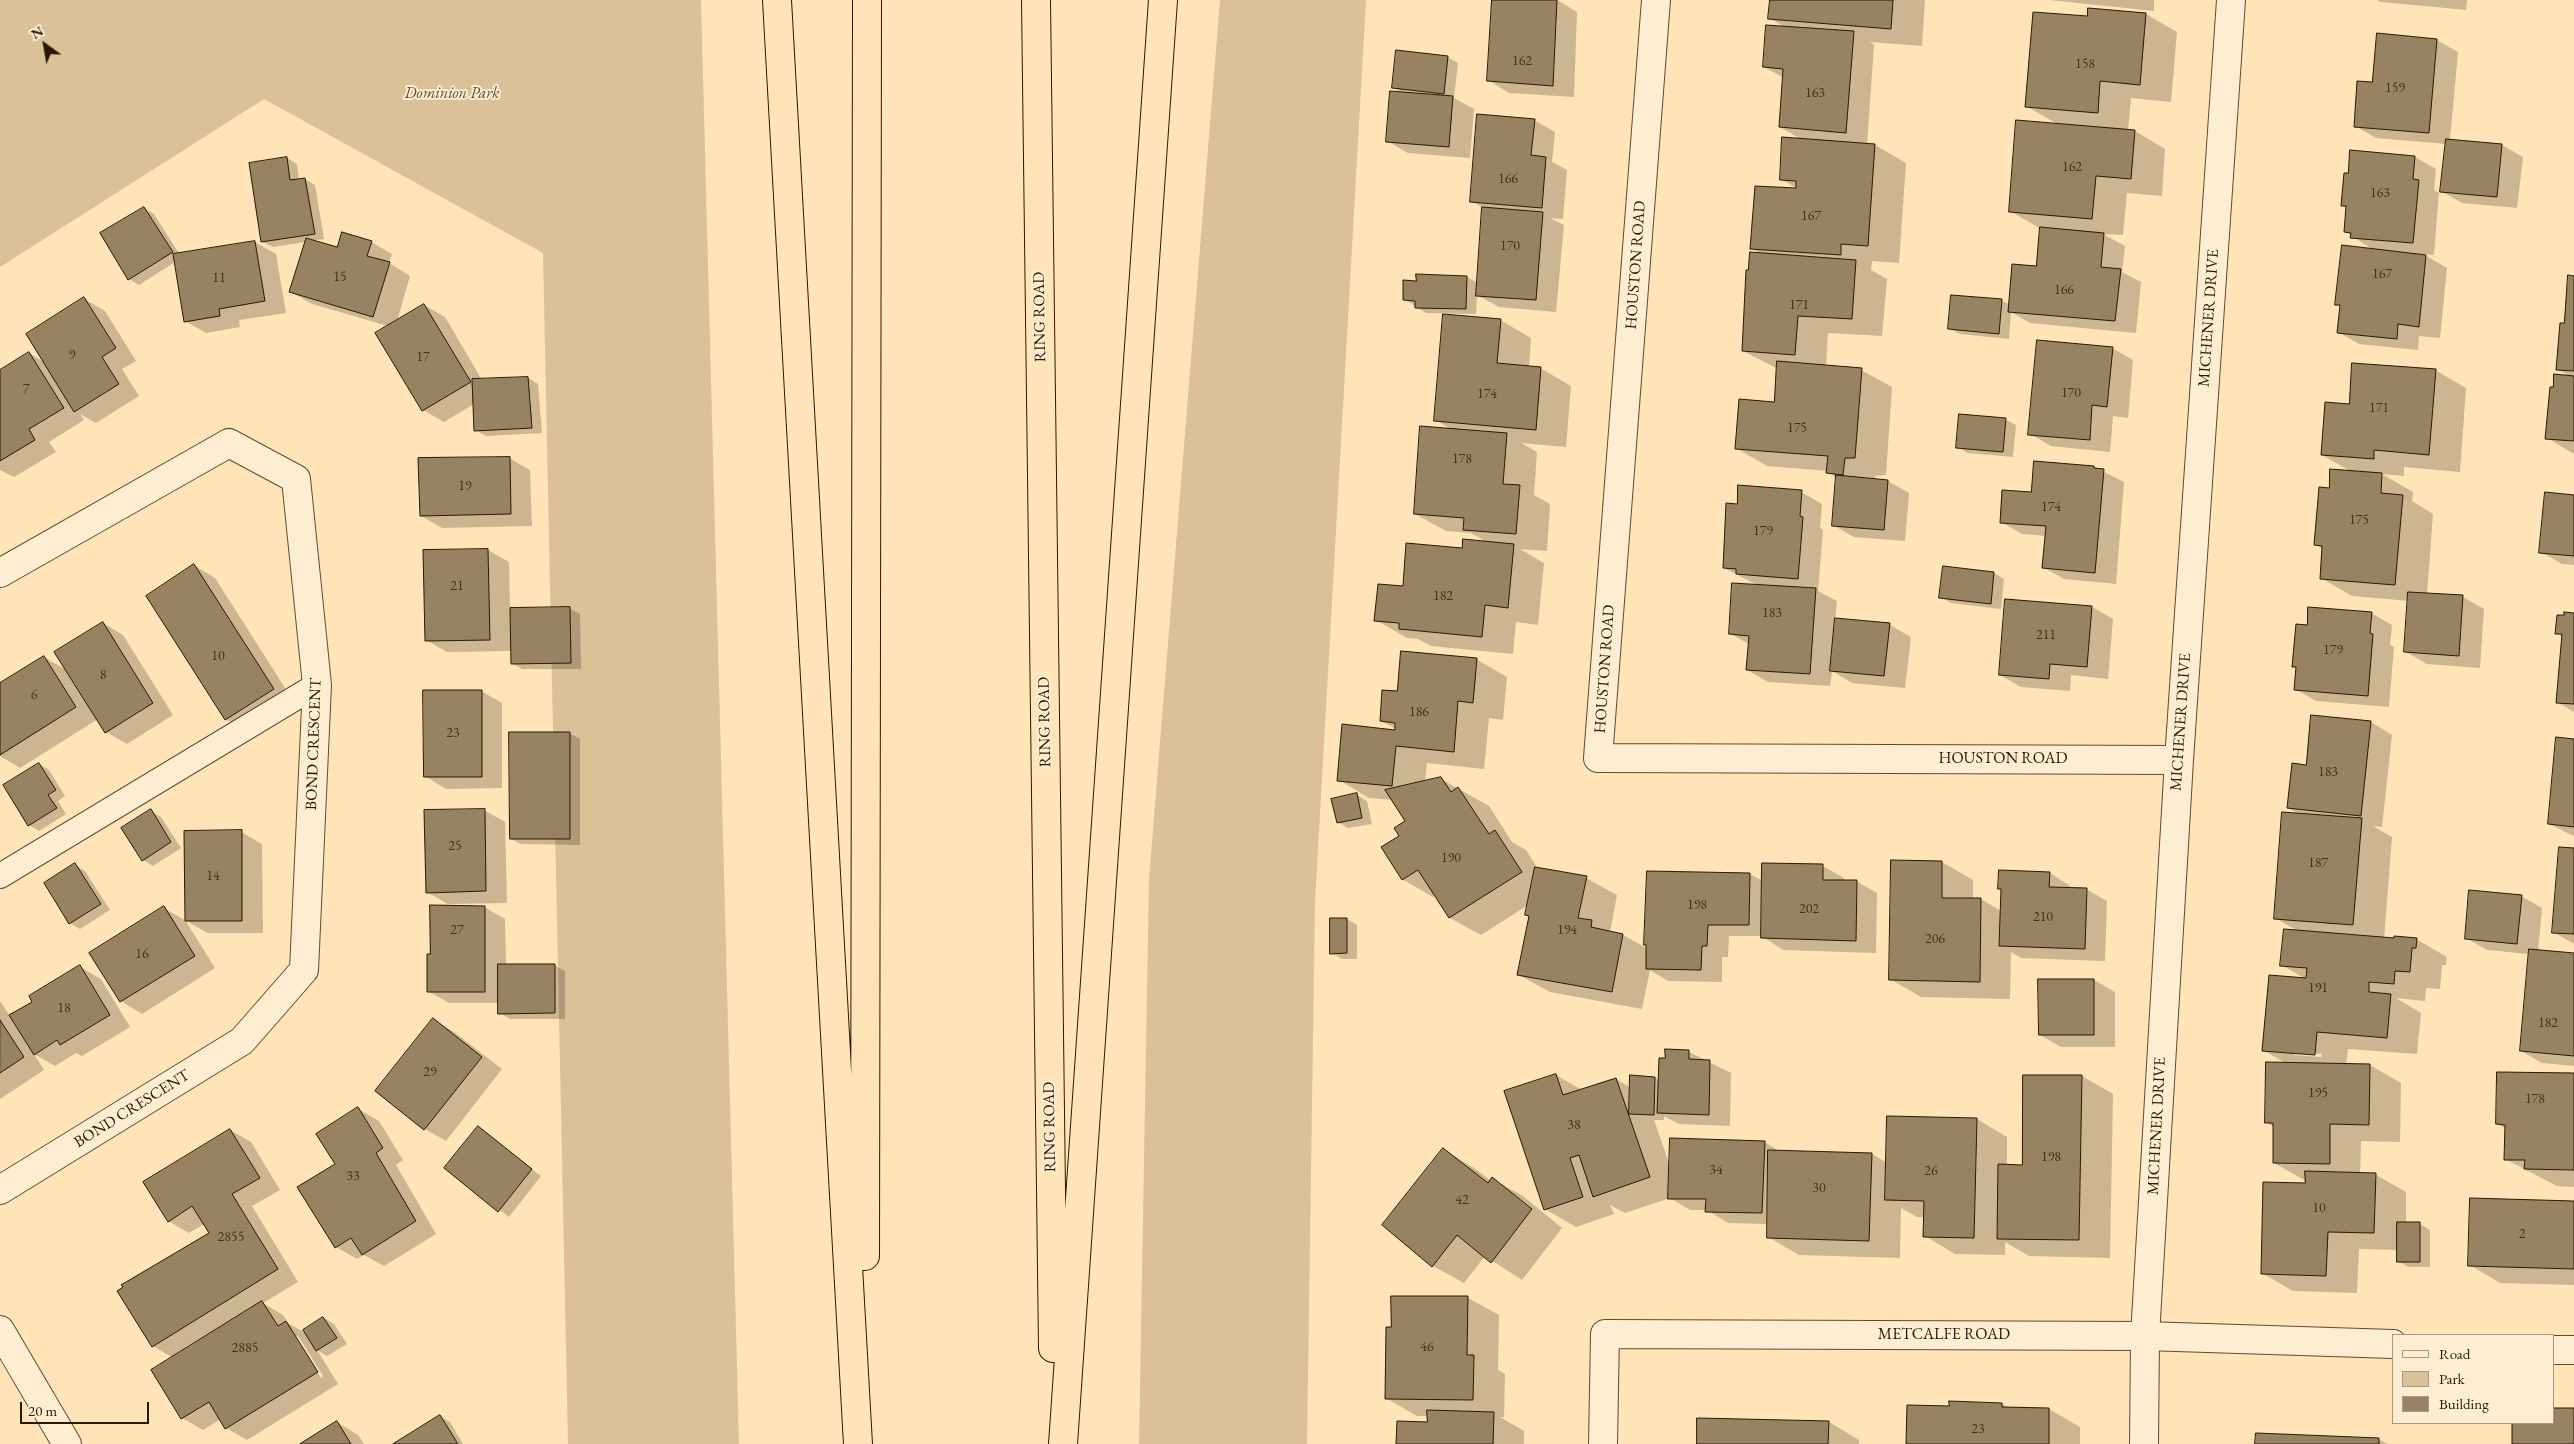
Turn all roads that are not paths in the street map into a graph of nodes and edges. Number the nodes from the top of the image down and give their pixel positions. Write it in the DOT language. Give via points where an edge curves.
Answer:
graph roads {
  1 [pos="777,0"];
  2 [pos="867,0"];
  3 [pos="1036,0"];
  4 [pos="1163,0"];
  5 [pos="1656,0"];
  6 [pos="2231,0"];
  7 [pos="0,573"];
  8 [pos="317,685"];
  9 [pos="2179,760"];
  10 [pos="0,876"];
  11 [pos="0,1190"];
  12 [pos="0,1330"];
  13 [pos="2145,1336"];
  14 [pos="2392,1344"];
  15 [pos="2554,1350"];
  16 [pos="2574,1350"];
  17 [pos="67,1444"];
  18 [pos="858,1444"];
  19 [pos="864,1444"];
  20 [pos="1054,1444"];
  21 [pos="1063,1444"];
  22 [pos="1603,1444"];
  23 [pos="2144,1444"];
  1 -- 18 [label="highway"];
  2 -- 19 [label="highway"];
  3 -- 20 [label="highway, RING ROAD"];
  4 -- 21 [label="highway"];
  5 -- 9 [label="street, HOUSTON ROAD" via="1598,758"];
  6 -- 9 [label="street, MICHENER DRIVE"];
  7 -- 8 [label="street, BOND CRESCENT" via="229,443 296,479"];
  8 -- 10 [label="lane"];
  8 -- 11 [label="street, BOND CRESCENT" via="304,970 242,1041"];
  9 -- 13 [label="street, MICHENER DRIVE"];
  12 -- 17 [label="street"];
  13 -- 14 [label="street, METCALFE ROAD"];
  13 -- 22 [label="street, METCALFE ROAD" via="1605,1334"];
  13 -- 23 [label="street, MICHENER DRIVE"];
  15 -- 16 [label="street"];
}
